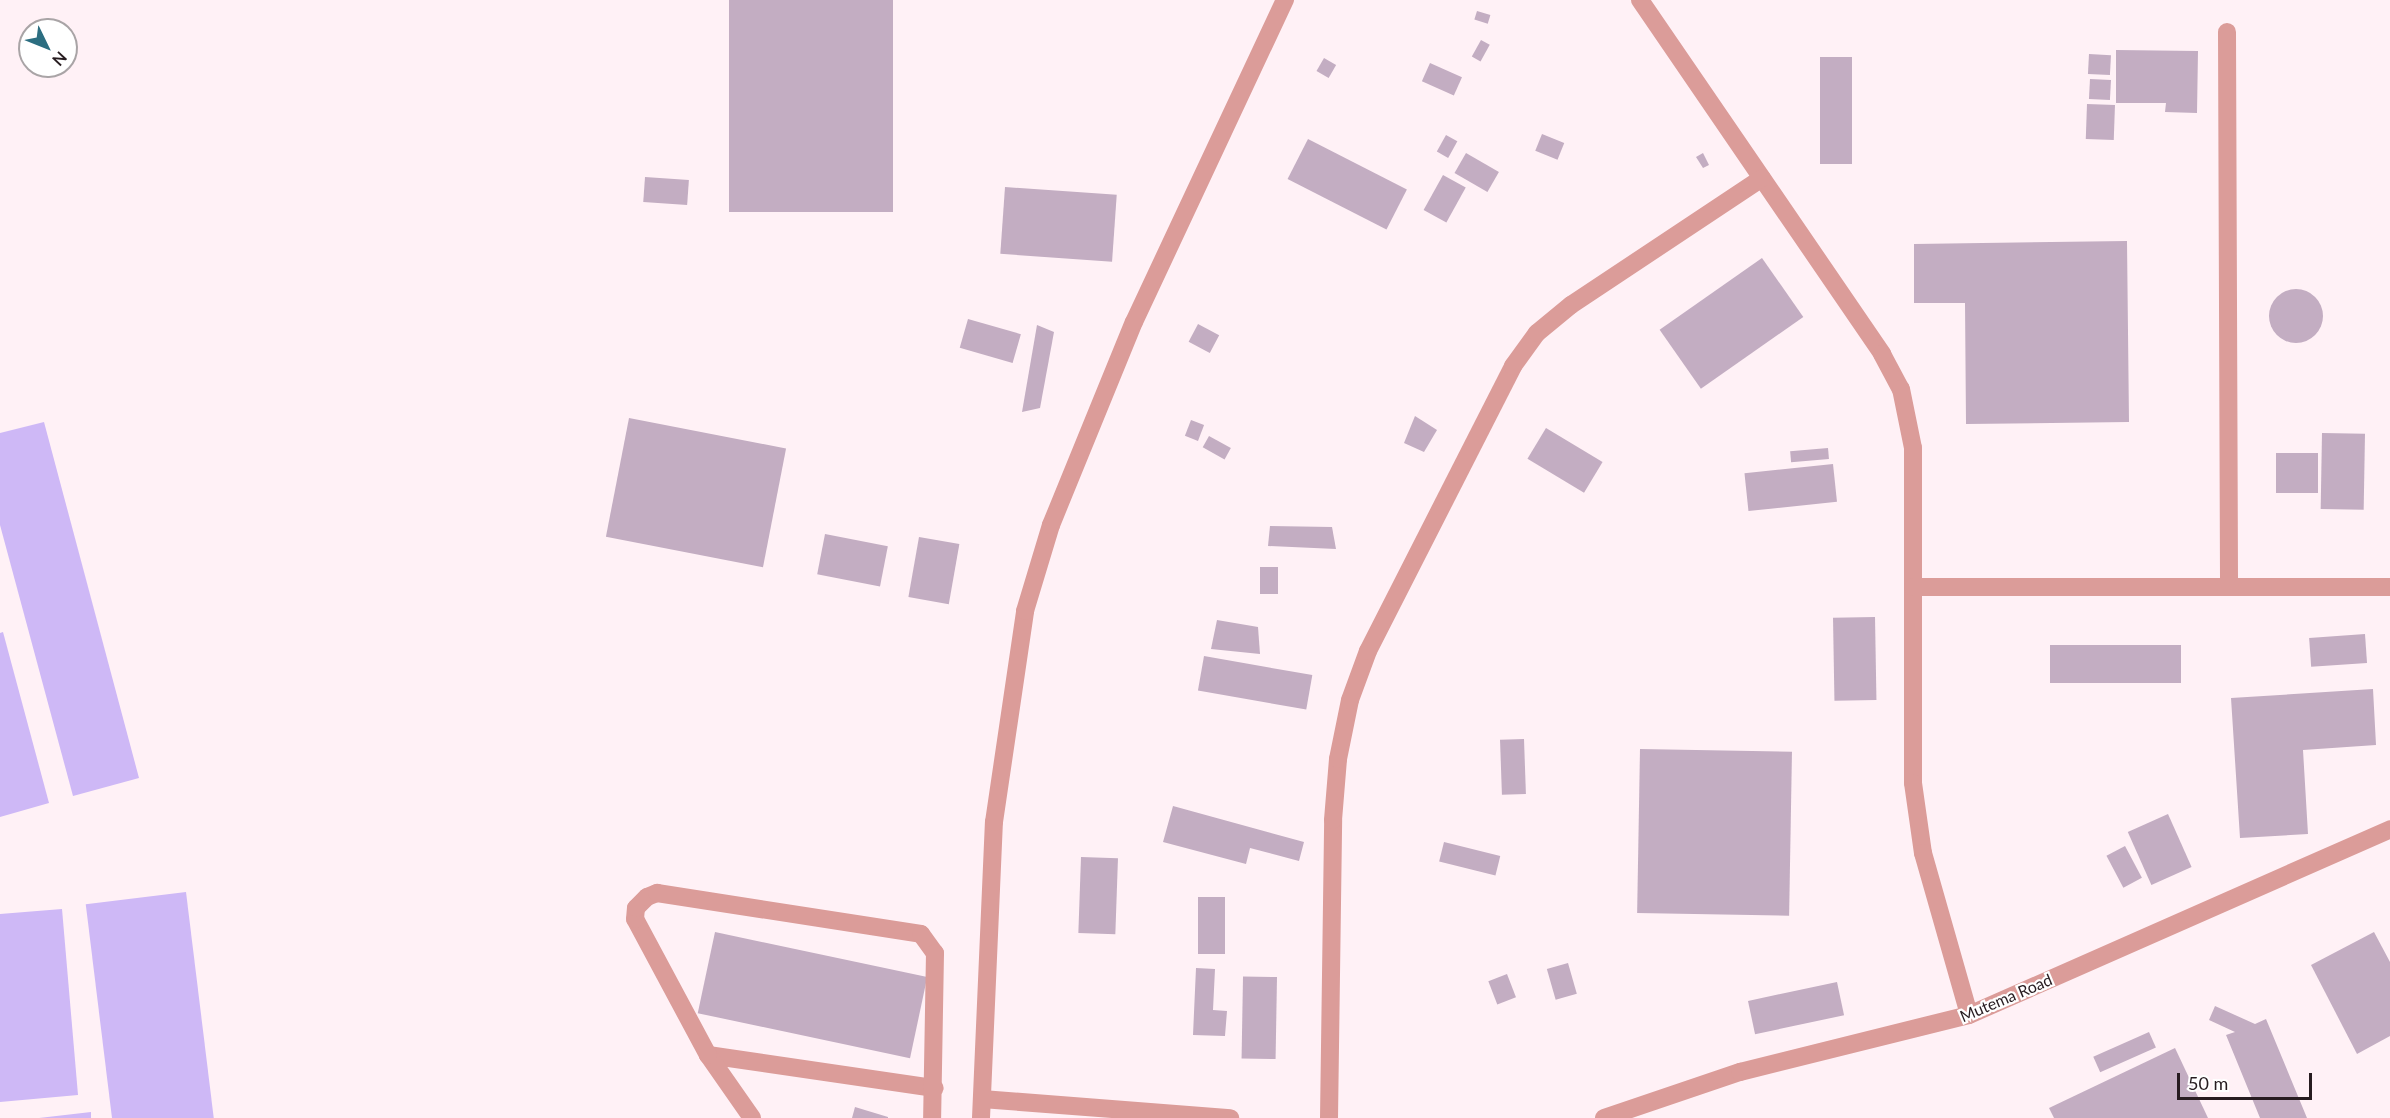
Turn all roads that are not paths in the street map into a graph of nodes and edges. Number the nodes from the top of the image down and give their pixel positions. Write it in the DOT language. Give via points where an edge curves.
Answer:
graph roads {
  1 [pos="1285,0"];
  2 [pos="1640,0"];
  3 [pos="2228,32"];
  4 [pos="1762,178"];
  5 [pos="1913,587"];
  6 [pos="2229,587"];
  7 [pos="2390,587"];
  8 [pos="2390,829"];
  9 [pos="1969,1015"];
  10 [pos="708,1055"];
  11 [pos="935,1088"];
  12 [pos="982,1099"];
  13 [pos="752,1118"];
  14 [pos="932,1118"];
  15 [pos="981,1118"];
  16 [pos="1230,1118"];
  17 [pos="1329,1118"];
  18 [pos="1604,1118"];
  1 -- 12 [label="street" via="1134,322 1051,525 1025,611 994,822"];
  2 -- 4 [label="street"];
  3 -- 6 [label="street"];
  4 -- 5 [label="street" via="1901,389 1913,448"];
  4 -- 17 [label="street" via="1571,305 1537,333 1513,366 1368,651 1350,700 1337,769"];
  5 -- 6 [label="street"];
  5 -- 9 [label="street" via="1912,751 1917,816 1923,853"];
  6 -- 7 [label="street"];
  8 -- 9 [label="street, Mutema Road"];
  9 -- 18 [label="street, Mutema Road" via="1740,1072"];
  10 -- 11 [label="street"];
  10 -- 11 [label="street" via="635,920 636,908 657,893 921,933 935,953"];
  10 -- 13 [label="street"];
  11 -- 14 [label="street"];
  12 -- 15 [label="street"];
  12 -- 16 [label="street"];
}
